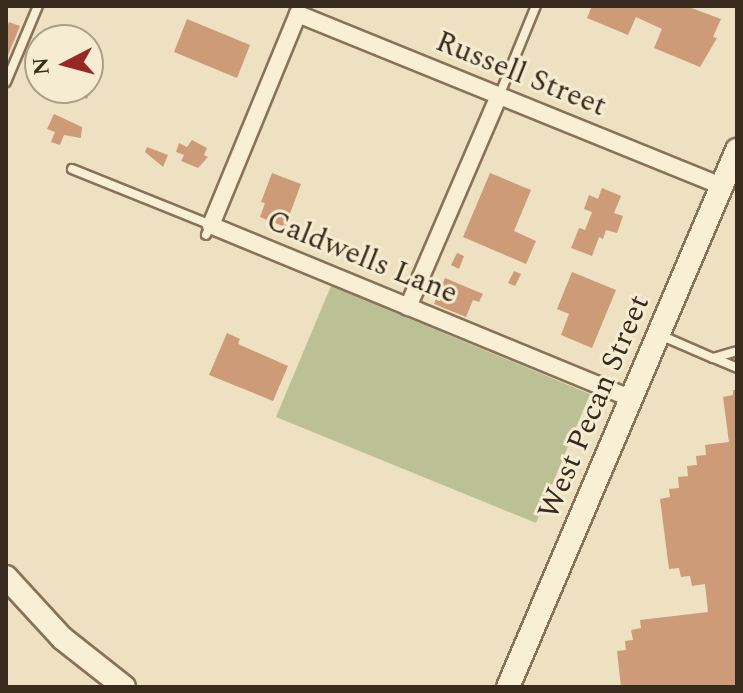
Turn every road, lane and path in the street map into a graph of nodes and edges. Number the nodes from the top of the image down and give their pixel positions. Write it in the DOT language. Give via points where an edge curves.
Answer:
graph roads {
  1 [pos="38,6"];
  2 [pos="536,6"];
  3 [pos="6,82"];
  4 [pos="499,96"];
  5 [pos="737,150"];
  6 [pos="72,169"];
  7 [pos="722,186"];
  8 [pos="209,230"];
  9 [pos="408,307"];
  10 [pos="658,334"];
  11 [pos="737,351"];
  12 [pos="713,358"];
  13 [pos="737,368"];
  14 [pos="630,398"];
  15 [pos="6,577"];
  16 [pos="124,687"];
  17 [pos="508,687"];
  1 -- 3 [label="lane"];
  2 -- 4 [label="lane"];
  4 -- 7 [label="street, Russell Street"];
  4 -- 8 [label="street, Russell Street" via="298,14"];
  4 -- 9 [label="street"];
  5 -- 7 [label="main road, West Pecan Street"];
  6 -- 8 [label="lane, Caldwells Lane"];
  7 -- 10 [label="main road, West Pecan Street"];
  8 -- 9 [label="street, Caldwells Lane"];
  9 -- 14 [label="street, Caldwells Lane"];
  10 -- 12 [label="lane"];
  10 -- 14 [label="main road, West Pecan Street"];
  11 -- 12 [label="lane"];
  12 -- 13 [label="lane"];
  14 -- 17 [label="main road, West Pecan Street"];
  15 -- 16 [label="main road" via="62,638"];
}
